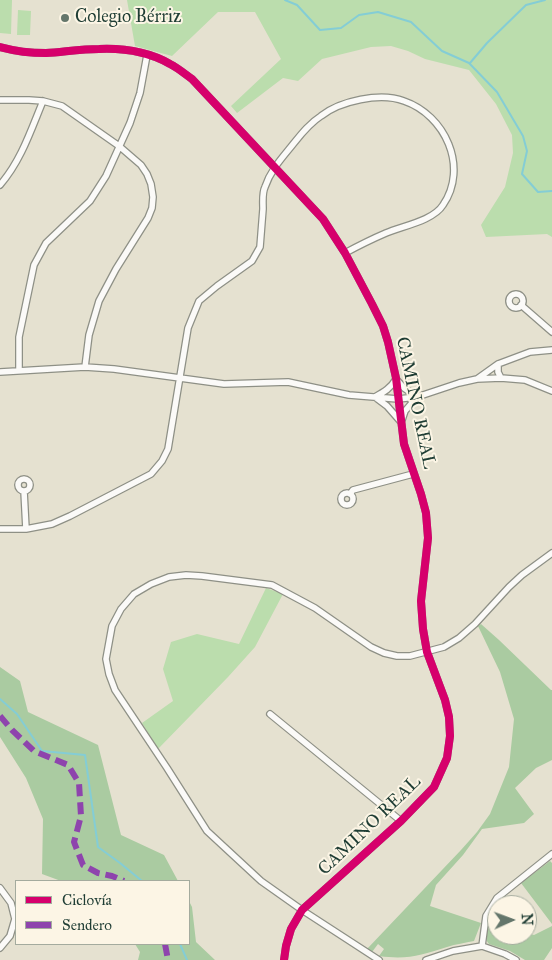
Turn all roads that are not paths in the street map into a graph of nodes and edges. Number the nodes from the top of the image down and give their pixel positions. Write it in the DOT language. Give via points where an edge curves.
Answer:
graph roads {
  1 [pos="0,47"];
  2 [pos="147,55"];
  3 [pos="0,100"];
  4 [pos="43,101"];
  5 [pos="119,146"];
  6 [pos="274,166"];
  7 [pos="0,185"];
  8 [pos="345,253"];
  9 [pos="521,305"];
  10 [pos="552,332"];
  11 [pos="552,350"];
  12 [pos="498,364"];
  13 [pos="86,367"];
  14 [pos="19,370"];
  15 [pos="0,372"];
  16 [pos="396,378"];
  17 [pos="501,378"];
  18 [pos="180,379"];
  19 [pos="476,379"];
  20 [pos="552,391"];
  21 [pos="375,397"];
  22 [pos="417,397"];
  23 [pos="398,399"];
  24 [pos="401,422"];
  25 [pos="413,474"];
  26 [pos="24,491"];
  27 [pos="350,494"];
  28 [pos="0,529"];
  29 [pos="26,529"];
  30 [pos="552,553"];
  31 [pos="427,652"];
  32 [pos="270,714"];
  33 [pos="401,821"];
  34 [pos="552,854"];
  35 [pos="0,888"];
  36 [pos="302,910"];
  37 [pos="482,946"];
  38 [pos="0,948"];
  39 [pos="284,960"];
  40 [pos="378,960"];
  41 [pos="426,960"];
  42 [pos="516,960"];
  1 -- 2 [label="street, CAMINO REAL" via="44,53 106,48"];
  2 -- 5 [label="street" via="140,93"];
  2 -- 6 [label="street, CAMINO REAL" via="170,64 192,79"];
  3 -- 4 [label="street"];
  4 -- 5 [label="street" via="62,106"];
  4 -- 7 [label="street" via="17,161"];
  5 -- 13 [label="street" via="147,174 153,197 152,208 100,301 89,335"];
  5 -- 14 [label="street" via="90,201 46,243 34,265 19,337"];
  6 -- 8 [label="street, CAMINO REAL" via="323,220"];
  6 -- 8 [label="street" via="321,115 360,99 403,100 434,120 454,156 450,191 442,207 431,216"];
  6 -- 18 [label="street" via="264,188 260,247 252,261 199,301 188,328"];
  8 -- 16 [label="street, CAMINO REAL" via="383,326"];
  9 -- 10 [label="street"];
  11 -- 12 [label="street" via="530,352"];
  12 -- 17 [label="street"];
  12 -- 19 [label="street"];
  13 -- 14 [label="street"];
  13 -- 18 [label="street"];
  14 -- 15 [label="street"];
  16 -- 21 [label="street" via="386,391"];
  16 -- 22 [label="street"];
  16 -- 23 [label="street, CAMINO REAL"];
  17 -- 19 [label="street"];
  17 -- 20 [label="street" via="525,380"];
  18 -- 21 [label="street" via="224,384 288,382"];
  18 -- 29 [label="street" via="168,449 151,474 52,524"];
  19 -- 22 [label="street"];
  21 -- 23 [label="street"];
  21 -- 24 [label="street"];
  22 -- 23 [label="street"];
  22 -- 24 [label="street" via="405,411"];
  23 -- 24 [label="street, CAMINO REAL"];
  24 -- 25 [label="street, CAMINO REAL"];
  25 -- 27 [label="street, CAMINO REAL" via="353,490"];
  25 -- 31 [label="street, CAMINO REAL" via="426,514 428,538 421,601"];
  26 -- 29 [label="street"];
  28 -- 29 [label="street"];
  30 -- 31 [label="street" via="509,586 459,638"];
  31 -- 33 [label="street, CAMINO REAL" via="449,717 447,758 434,787"];
  31 -- 36 [label="street" via="410,656 384,653 315,608 272,585 202,576 169,577 151,584 134,594 112,626 106,659 115,690 207,831 261,881"];
  32 -- 33 [label="street"];
  33 -- 36 [label="street, CAMINO REAL"];
  34 -- 37 [label="street" via="497,898 486,916"];
  35 -- 38 [label="street" via="11,903 15,919 10,936"];
  36 -- 39 [label="street, CAMINO REAL" via="291,929"];
  36 -- 40 [label="street"];
  37 -- 41 [label="street"];
  37 -- 42 [label="street"];
}
